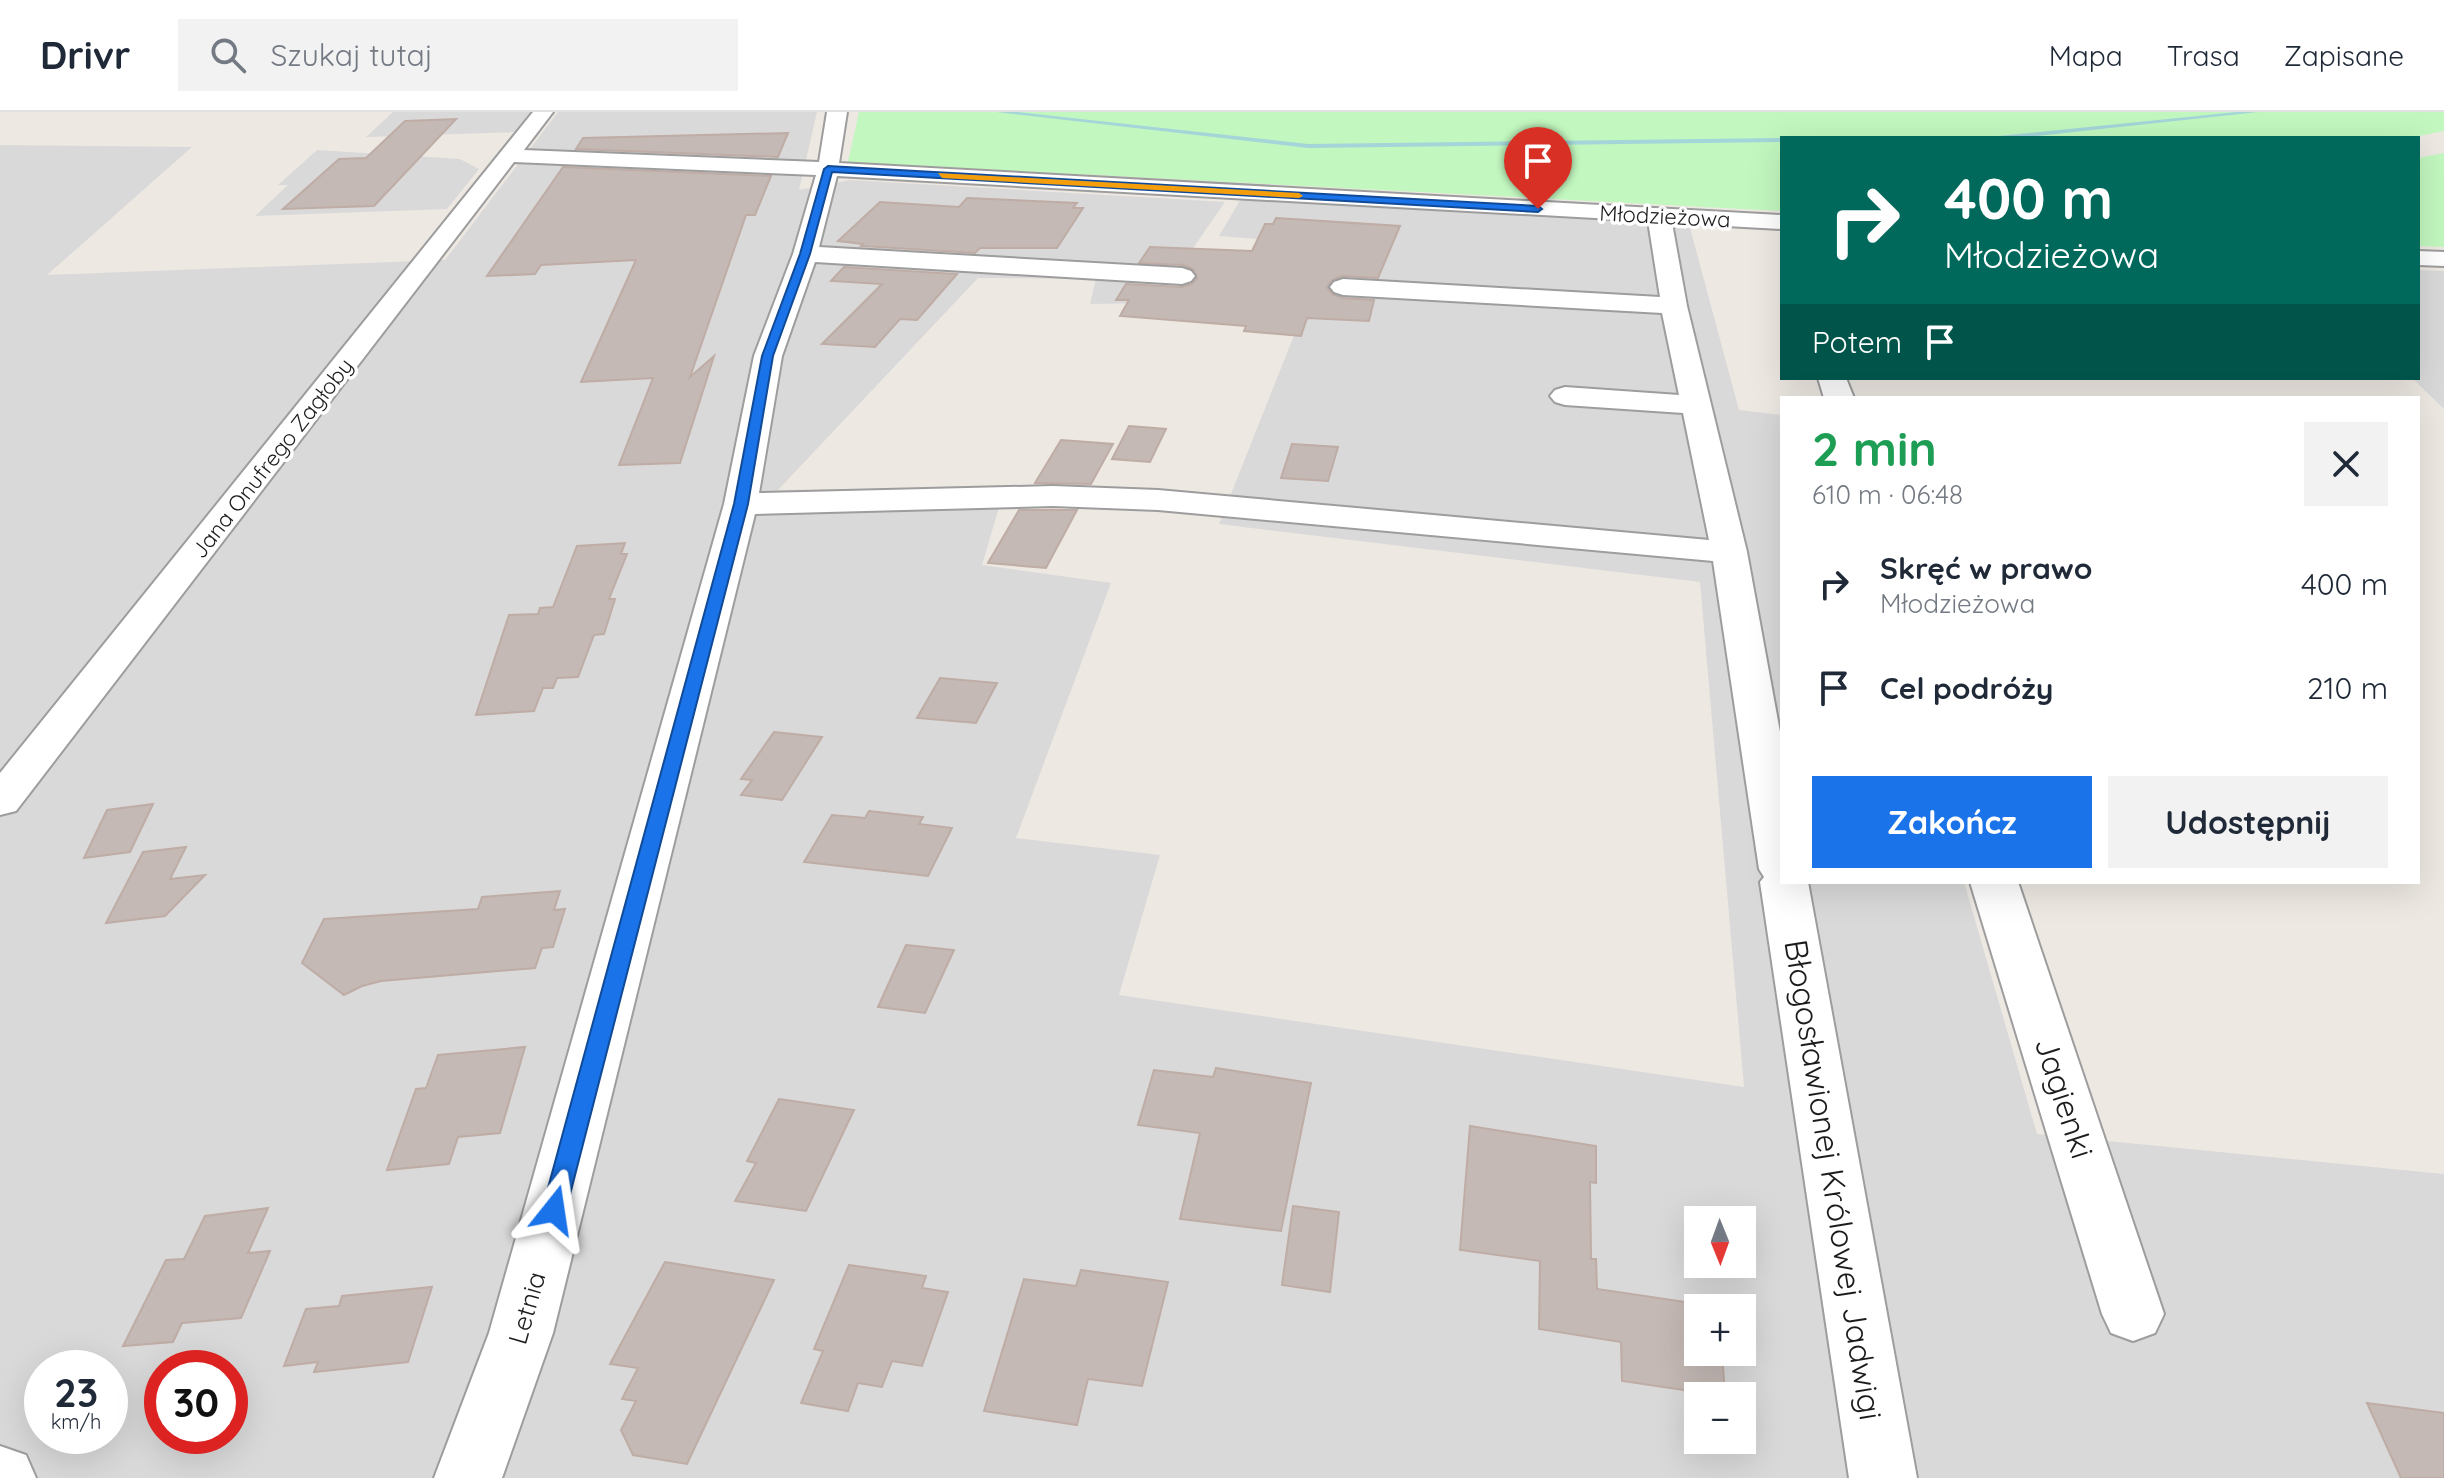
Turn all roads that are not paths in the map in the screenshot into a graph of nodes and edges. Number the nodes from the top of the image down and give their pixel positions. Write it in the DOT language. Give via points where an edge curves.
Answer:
graph roads {
  1 [pos="543,112"];
  2 [pos="837,112"];
  3 [pos="510,156"];
  4 [pos="828,169"];
  5 [pos="1659,215"];
  6 [pos="1780,222"];
  7 [pos="805,254"];
  8 [pos="2420,258"];
  9 [pos="2444,259"];
  10 [pos="1182,276"];
  11 [pos="1343,287"];
  12 [pos="1674,306"];
  13 [pos="1565,396"];
  14 [pos="1696,405"];
  15 [pos="741,504"];
  16 [pos="1729,552"];
  17 [pos="0,802"];
  18 [pos="1780,857"];
  19 [pos="1784,884"];
  20 [pos="1995,884"];
  21 [pos="2133,1314"];
  22 [pos="468,1478"];
  23 [pos="1883,1478"];
  1 -- 3 [label="street, Jana Onufrego Zagłoby"];
  2 -- 4 [label="street, Letnia"];
  3 -- 4 [label="street, Młodzieżowa"];
  3 -- 17 [label="street, Jana Onufrego Zagłoby"];
  4 -- 5 [label="street, Młodzieżowa"];
  4 -- 7 [label="street, Letnia"];
  5 -- 6 [label="street, Młodzieżowa"];
  5 -- 12 [label="street"];
  7 -- 10 [label="street"];
  7 -- 15 [label="street, Letnia" via="768,356"];
  8 -- 9 [label="street"];
  11 -- 12 [label="street"];
  12 -- 14 [label="street"];
  13 -- 14 [label="street"];
  14 -- 16 [label="street"];
  15 -- 16 [label="street" via="1053,496 1158,500"];
  15 -- 22 [label="street, Letnia" via="521,1333"];
  16 -- 18 [label="street"];
  19 -- 23 [label="street, Błogosławionej Królowej Jadwigi"];
  20 -- 21 [label="street, Jagienki"];
}
